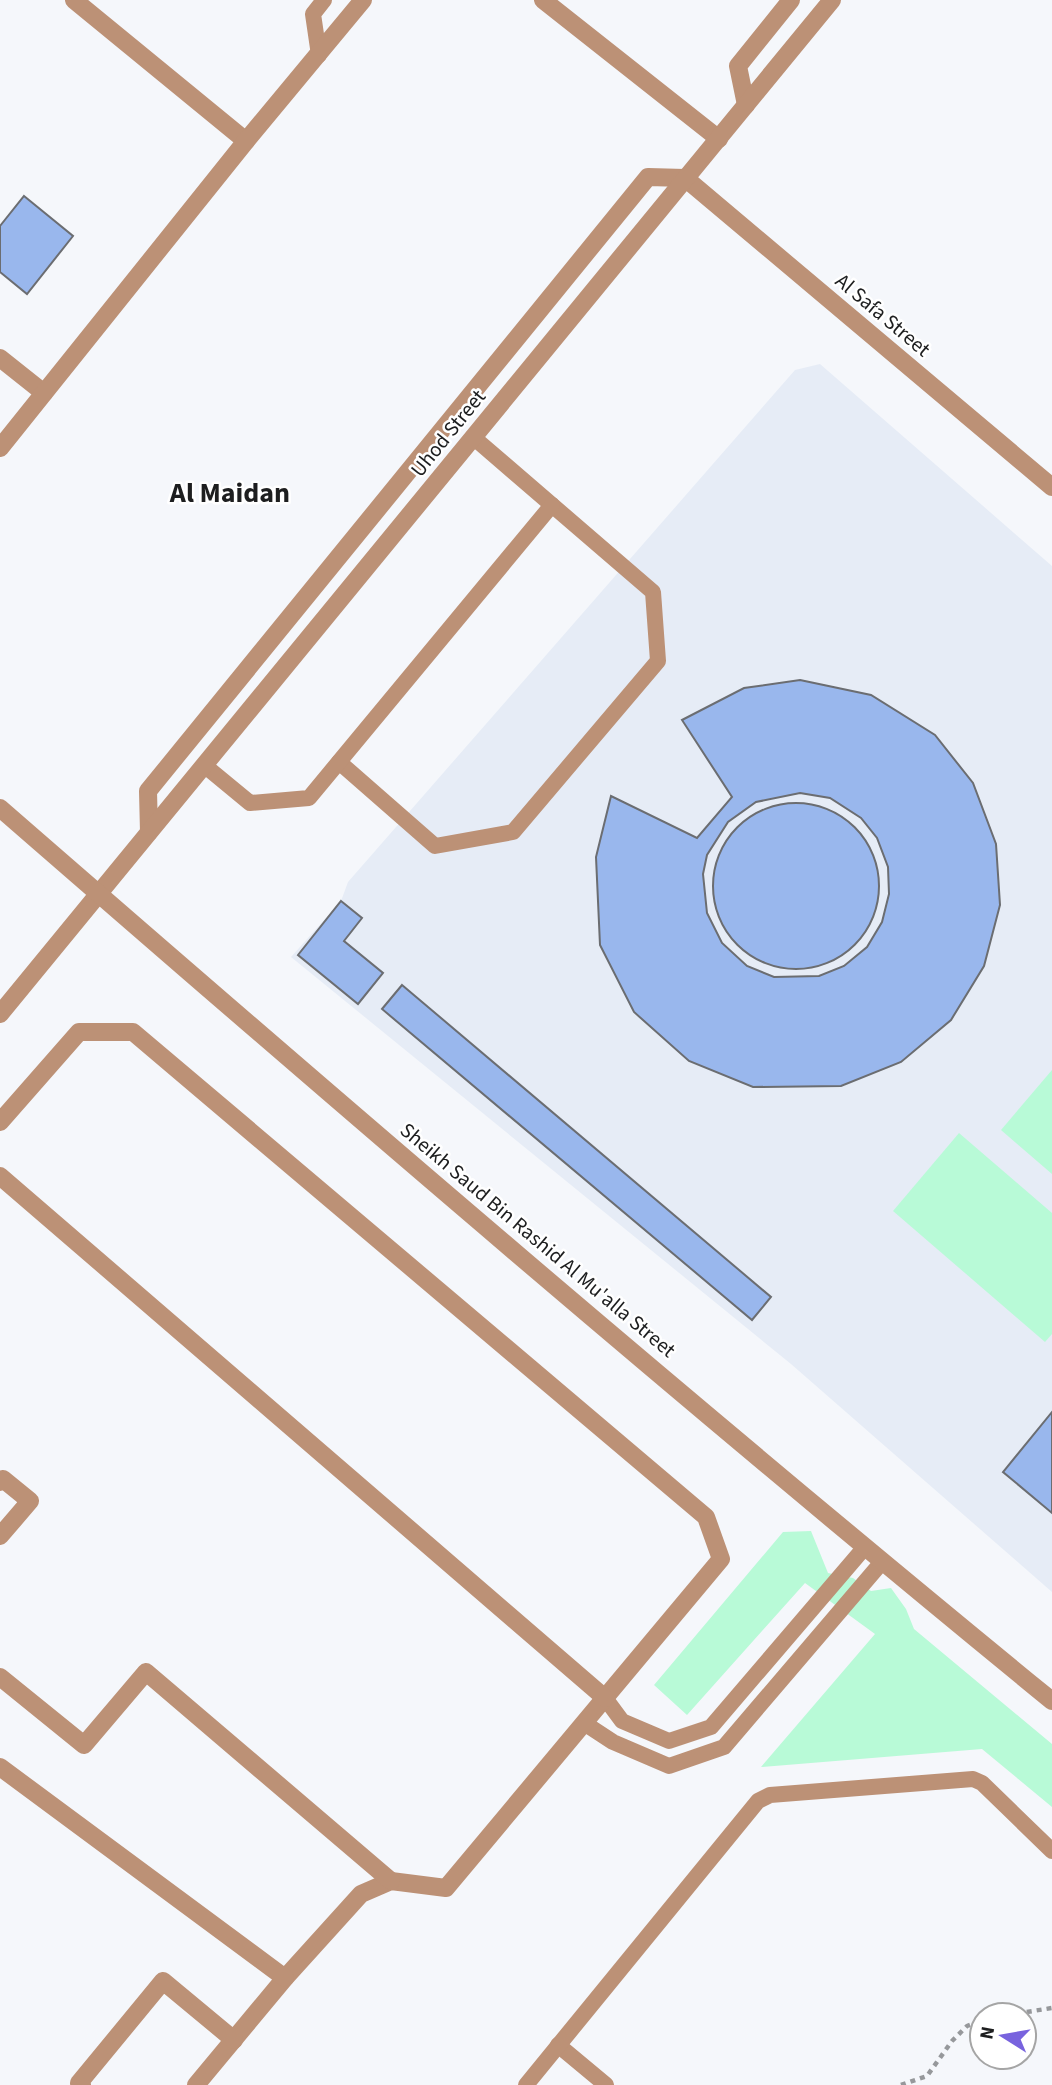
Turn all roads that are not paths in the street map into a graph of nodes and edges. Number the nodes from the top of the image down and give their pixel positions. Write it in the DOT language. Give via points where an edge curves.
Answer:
graph roads {
  1 [pos="74,0"];
  2 [pos="324,0"];
  3 [pos="363,0"];
  4 [pos="543,0"];
  5 [pos="791,0"];
  6 [pos="832,0"];
  7 [pos="319,55"];
  8 [pos="746,105"];
  9 [pos="719,139"];
  10 [pos="246,141"];
  11 [pos="685,178"];
  12 [pos="0,358"];
  13 [pos="44,393"];
  14 [pos="473,437"];
  15 [pos="0,448"];
  16 [pos="1052,486"];
  17 [pos="552,505"];
  18 [pos="338,762"];
  19 [pos="204,765"];
  20 [pos="0,808"];
  21 [pos="149,832"];
  22 [pos="99,894"];
  23 [pos="26,982"];
  24 [pos="0,993"];
  25 [pos="0,1014"];
  26 [pos="0,1122"];
  27 [pos="0,1176"];
  28 [pos="0,1482"];
  29 [pos="0,1536"];
  30 [pos="865,1548"];
  31 [pos="882,1562"];
  32 [pos="0,1677"];
  33 [pos="605,1698"];
  34 [pos="1052,1701"];
  35 [pos="584,1723"];
  36 [pos="0,1768"];
  37 [pos="1052,1851"];
  38 [pos="391,1881"];
  39 [pos="285,1978"];
  40 [pos="234,2040"];
  41 [pos="558,2045"];
  42 [pos="82,2085"];
  43 [pos="197,2085"];
  44 [pos="526,2085"];
  45 [pos="606,2085"];
  1 -- 10 [label="street"];
  2 -- 7 [label="lane" via="313,15"];
  3 -- 7 [label="street"];
  4 -- 9 [label="street"];
  5 -- 8 [label="street" via="738,66"];
  6 -- 8 [label="street, Uhod Street"];
  7 -- 10 [label="street"];
  8 -- 9 [label="street, Uhod Street"];
  9 -- 11 [label="street, Uhod Street"];
  10 -- 13 [label="street"];
  11 -- 14 [label="street, Uhod Street"];
  11 -- 16 [label="street, Al Safa Street"];
  11 -- 21 [label="street" via="648,177 148,792"];
  12 -- 13 [label="street"];
  13 -- 15 [label="street"];
  14 -- 17 [label="lane"];
  14 -- 19 [label="street, Uhod Street"];
  17 -- 18 [label="lane"];
  17 -- 18 [label="lane" via="653,592 658,661 513,832 435,846"];
  18 -- 19 [label="lane" via="309,798 250,803"];
  19 -- 21 [label="street, Uhod Street"];
  20 -- 22 [label="street, Sheikh Saud Bin Rashid Al Mu'alla Street"];
  21 -- 22 [label="street, Uhod Street"];
  22 -- 23 [label="street, Uhod Street"];
  22 -- 30 [label="street, Sheikh Saud Bin Rashid Al Mu'alla Street"];
  23 -- 24 [label="street"];
  23 -- 25 [label="street, Uhod Street"];
  26 -- 33 [label="street" via="79,1032 133,1032 706,1517 722,1559"];
  27 -- 33 [label="street"];
  28 -- 29 [label="street" via="3,1479 30,1501"];
  30 -- 31 [label="street, Sheikh Saud Bin Rashid Al Mu'alla Street"];
  30 -- 33 [label="lane" via="711,1727 669,1741 622,1721"];
  31 -- 34 [label="street, Sheikh Saud Bin Rashid Al Mu'alla Street"];
  31 -- 35 [label="lane" via="724,1746 669,1766 613,1742"];
  32 -- 38 [label="street" via="84,1745 146,1672"];
  33 -- 35 [label="street"];
  35 -- 38 [label="street" via="446,1888"];
  36 -- 39 [label="street"];
  37 -- 41 [label="lane" via="973,1779 770,1795 758,1801"];
  38 -- 39 [label="street" via="360,1894"];
  39 -- 40 [label="street"];
  40 -- 42 [label="street" via="163,1981 79,2083"];
  40 -- 43 [label="street"];
  41 -- 44 [label="lane"];
  41 -- 45 [label="lane"];
}
